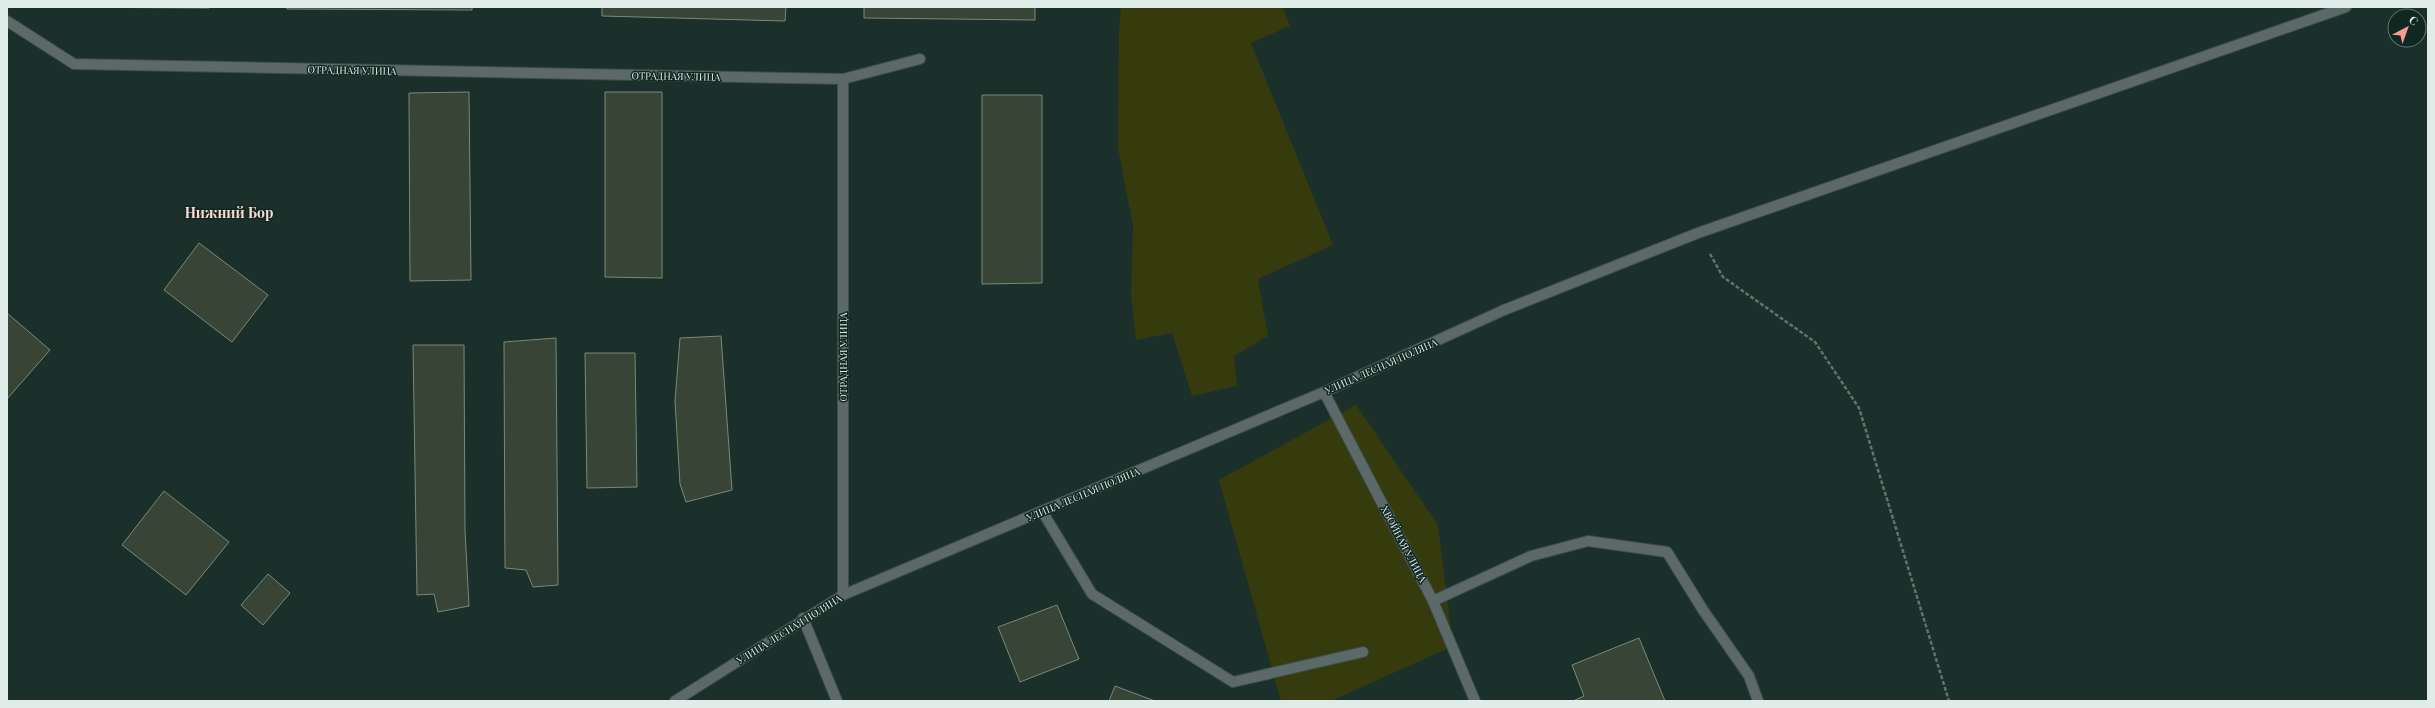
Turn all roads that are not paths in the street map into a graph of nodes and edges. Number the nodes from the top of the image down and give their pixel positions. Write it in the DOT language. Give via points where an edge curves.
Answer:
graph roads {
  1 [pos="2346,7"];
  2 [pos="7,21"];
  3 [pos="920,59"];
  4 [pos="843,79"];
  5 [pos="1324,392"];
  6 [pos="1042,511"];
  7 [pos="843,595"];
  8 [pos="1433,601"];
  9 [pos="803,618"];
  10 [pos="1363,652"];
  11 [pos="675,701"];
  12 [pos="837,701"];
  13 [pos="1474,701"];
  14 [pos="1758,701"];
  1 -- 5 [label="street, УЛИЦА ЛЕСНАЯ ПОЛЯНА" via="1698,233 1504,310"];
  2 -- 4 [label="street, ОТРАДНАЯ УЛИЦА" via="74,64"];
  3 -- 4 [label="street"];
  4 -- 7 [label="street, ОТРАДНАЯ УЛИЦА"];
  5 -- 6 [label="street, УЛИЦА ЛЕСНАЯ ПОЛЯНА"];
  5 -- 8 [label="street, ХВОЙНАЯ УЛИЦА"];
  6 -- 7 [label="street, УЛИЦА ЛЕСНАЯ ПОЛЯНА"];
  6 -- 10 [label="street" via="1092,594 1233,682"];
  7 -- 9 [label="street, УЛИЦА ЛЕСНАЯ ПОЛЯНА"];
  8 -- 13 [label="street, ХВОЙНАЯ УЛИЦА"];
  8 -- 14 [label="street" via="1531,556 1588,541 1667,552 1749,676"];
  9 -- 11 [label="street, УЛИЦА ЛЕСНАЯ ПОЛЯНА"];
  9 -- 12 [label="street"];
}
